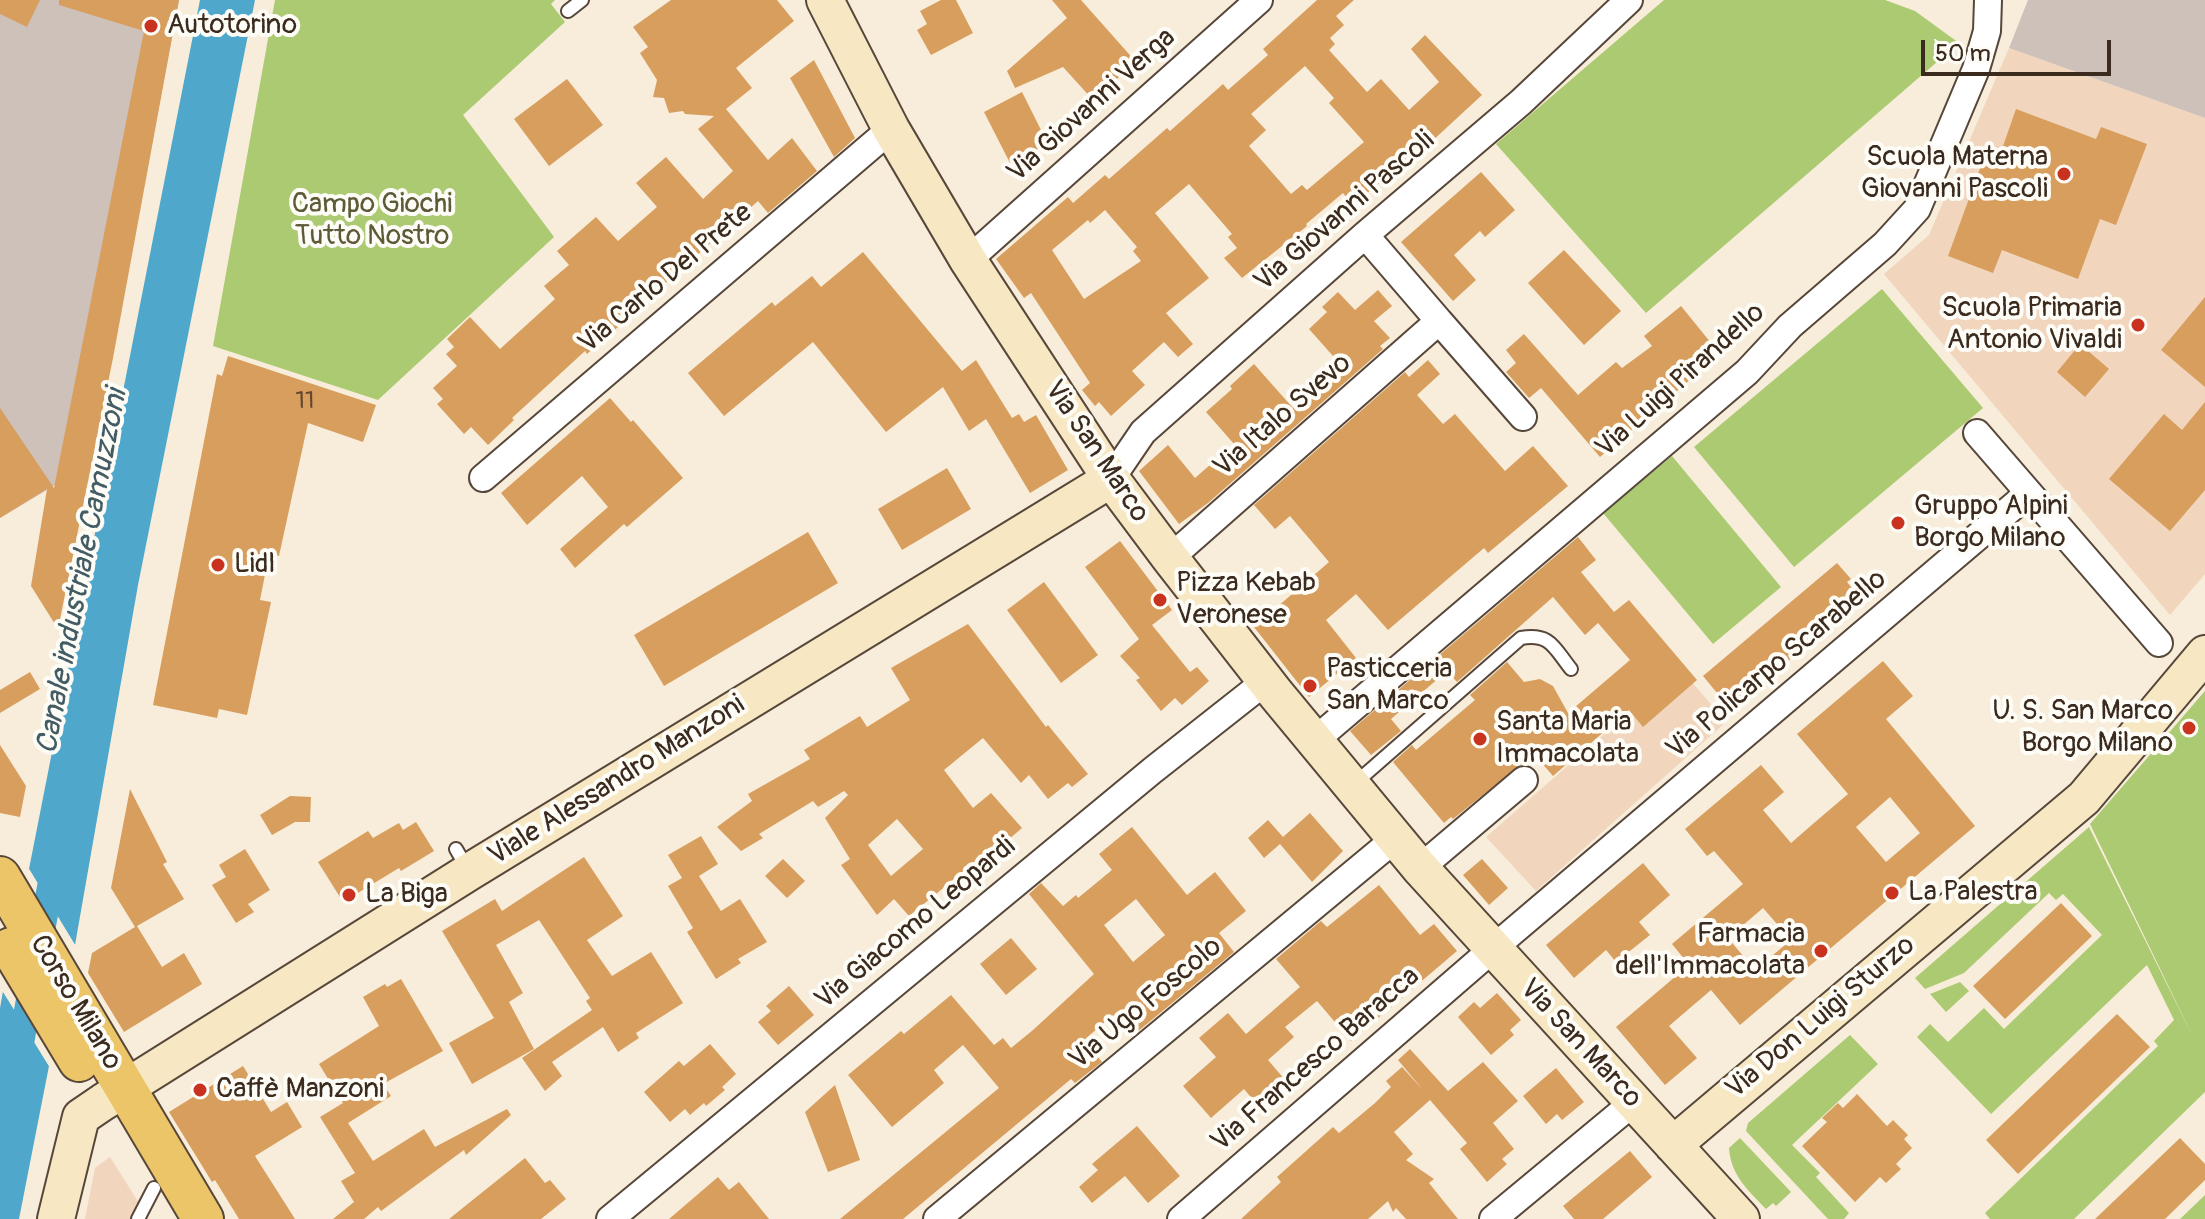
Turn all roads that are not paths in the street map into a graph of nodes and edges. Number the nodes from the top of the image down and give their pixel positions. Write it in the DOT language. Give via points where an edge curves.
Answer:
graph roads {
  1 [pos="582,0"];
  2 [pos="825,0"];
  3 [pos="1259,0"];
  4 [pos="1629,0"];
  5 [pos="1988,0"];
  6 [pos="568,11"];
  7 [pos="891,129"];
  8 [pos="1365,235"];
  9 [pos="968,260"];
  10 [pos="1439,321"];
  11 [pos="1523,417"];
  12 [pos="1977,433"];
  13 [pos="483,478"];
  14 [pos="1111,479"];
  15 [pos="2029,493"];
  16 [pos="1170,558"];
  17 [pos="2159,643"];
  18 [pos="2205,654"];
  19 [pos="1571,669"];
  20 [pos="1266,681"];
  21 [pos="1314,741"];
  22 [pos="1524,780"];
  23 [pos="1351,787"];
  24 [pos="1396,838"];
  25 [pos="1420,868"];
  26 [pos="4,911"];
  27 [pos="1493,949"];
  28 [pos="114,1094"];
  29 [pos="1634,1102"];
  30 [pos="1673,1145"];
  31 [pos="155,1209"];
  32 [pos="1721,1212"];
  33 [pos="56,1219"];
  34 [pos="203,1219"];
  35 [pos="610,1219"];
  36 [pos="937,1219"];
  37 [pos="1181,1219"];
  38 [pos="1493,1219"];
  1 -- 6 [label="lane"];
  2 -- 7 [label="street, Via San Marco"];
  3 -- 9 [label="street, Via Giovanni Verga"];
  4 -- 8 [label="street, Via Giovanni Pascoli" via="1521,102"];
  5 -- 21 [label="street, Via Luigi Pirandello" via="1987,31 1976,69 1917,209 1747,372"];
  7 -- 9 [label="street, Via San Marco"];
  7 -- 13 [label="street, Via Carlo Del Prete"];
  8 -- 10 [label="street"];
  8 -- 14 [label="street, Via Giovanni Pascoli" via="1143,432"];
  9 -- 14 [label="street, Via San Marco"];
  10 -- 11 [label="street"];
  10 -- 16 [label="street, Via Italo Svevo"];
  12 -- 15 [label="street"];
  14 -- 16 [label="street, Via San Marco"];
  14 -- 28 [label="street, Viale Alessandro Manzoni" via="463,861"];
  15 -- 17 [label="street"];
  15 -- 27 [label="street, Via Policarpo Scarabello"];
  16 -- 20 [label="street, Via San Marco"];
  18 -- 30 [label="street, Via Don Luigi Sturzo" via="2084,798"];
  19 -- 23 [label="lane" via="1546,638 1521,638"];
  20 -- 21 [label="street, Via San Marco"];
  20 -- 35 [label="street, Via Giacomo Leopardi"];
  21 -- 23 [label="street, Via San Marco"];
  22 -- 25 [label="street"];
  23 -- 24 [label="street, Via San Marco"];
  24 -- 25 [label="street, Via San Marco"];
  24 -- 36 [label="street, Via Ugo Foscolo"];
  25 -- 27 [label="street, Via San Marco"];
  26 -- 28 [label="main road, Corso Milano"];
  27 -- 29 [label="street, Via San Marco"];
  27 -- 37 [label="street, Via Francesco Baracca"];
  28 -- 31 [label="main road, Corso Milano"];
  28 -- 33 [label="street, Viale Alessandro Manzoni" via="81,1117"];
  28 -- 34 [label="main road, Corso Milano"];
  29 -- 30 [label="street, Via San Marco"];
  29 -- 38 [label="street"];
  30 -- 32 [label="street, Via San Marco"];
}
